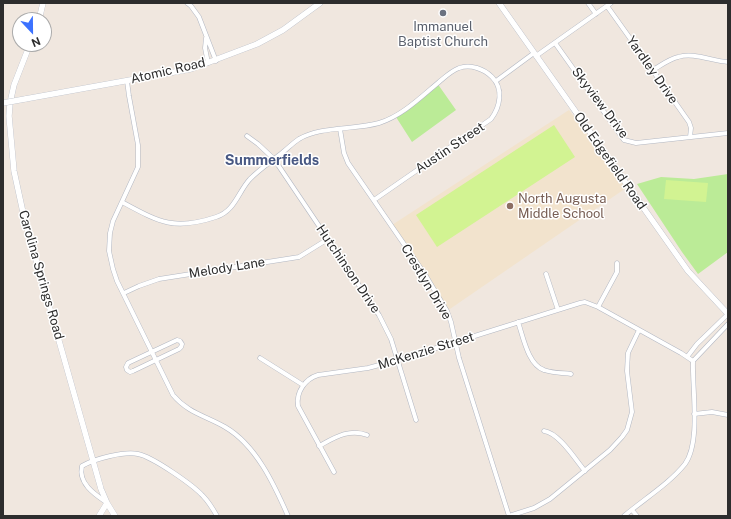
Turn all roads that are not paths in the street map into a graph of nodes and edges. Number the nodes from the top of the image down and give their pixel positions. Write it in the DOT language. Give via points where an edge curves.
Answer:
graph roads {
  1 [pos="187,3"];
  2 [pos="320,3"];
  3 [pos="499,3"];
  4 [pos="588,3"];
  5 [pos="611,3"];
  6 [pos="607,6"];
  7 [pos="596,14"];
  8 [pos="205,36"];
  9 [pos="555,43"];
  10 [pos="27,52"];
  11 [pos="535,55"];
  12 [pos="216,61"];
  13 [pos="728,62"];
  14 [pos="208,63"];
  15 [pos="653,70"];
  16 [pos="127,81"];
  17 [pos="496,81"];
  18 [pos="3,103"];
  19 [pos="340,129"];
  20 [pos="728,133"];
  21 [pos="247,136"];
  22 [pos="690,136"];
  23 [pos="274,159"];
  24 [pos="374,200"];
  25 [pos="122,202"];
  26 [pos="328,239"];
  27 [pos="617,263"];
  28 [pos="546,274"];
  29 [pos="124,293"];
  30 [pos="598,308"];
  31 [pos="558,310"];
  32 [pos="728,314"];
  33 [pos="518,322"];
  34 [pos="728,324"];
  35 [pos="639,330"];
  36 [pos="455,342"];
  37 [pos="152,351"];
  38 [pos="687,357"];
  39 [pos="260,358"];
  40 [pos="156,360"];
  41 [pos="398,360"];
  42 [pos="693,361"];
  43 [pos="571,374"];
  44 [pos="303,385"];
  45 [pos="694,414"];
  46 [pos="728,415"];
  47 [pos="416,420"];
  48 [pos="544,431"];
  49 [pos="367,434"];
  50 [pos="319,446"];
  51 [pos="94,462"];
  52 [pos="585,471"];
  53 [pos="334,472"];
  54 [pos="107,503"];
  55 [pos="632,510"];
  56 [pos="99,516"];
  57 [pos="115,516"];
  58 [pos="217,516"];
  59 [pos="288,516"];
  60 [pos="509,516"];
  61 [pos="624,516"];
  62 [pos="637,516"];
  1 -- 8 [label="street" via="197,14"];
  2 -- 12 [label="street, Atomic Road" via="278,33"];
  3 -- 11 [label="street, Old Edgefield Road"];
  4 -- 7 [label="street"];
  5 -- 6 [label="street"];
  6 -- 7 [label="street"];
  6 -- 15 [label="street, Yardley Drive"];
  7 -- 9 [label="street"];
  8 -- 12 [label="street"];
  8 -- 14 [label="street"];
  9 -- 11 [label="street"];
  9 -- 22 [label="street, Skyview Drive" via="624,140 636,143"];
  10 -- 51 [label="street, Carolina Springs Road" via="10,103 10,137 16,184"];
  11 -- 17 [label="street"];
  11 -- 32 [label="street, Old Edgefield Road" via="689,273"];
  12 -- 14 [label="street, Atomic Road"];
  13 -- 15 [label="street" via="682,56"];
  14 -- 16 [label="street, Atomic Road" via="191,69"];
  15 -- 22 [label="street, Yardley Drive" via="689,122"];
  16 -- 18 [label="street, Atomic Road, bridge"];
  16 -- 25 [label="street" via="139,161 135,176"];
  17 -- 19 [label="street" via="477,68 459,68 393,117 370,125"];
  17 -- 24 [label="street, Austin Street" via="499,101 488,122"];
  19 -- 23 [label="street" via="304,136"];
  19 -- 24 [label="street, Crestlyn Drive" via="346,158"];
  20 -- 22 [label="street, Skyview Drive"];
  21 -- 23 [label="street, Hutchinson Drive"];
  23 -- 25 [label="street" via="247,182 229,210 198,222 163,222"];
  23 -- 26 [label="street, Hutchinson Drive"];
  24 -- 36 [label="street, Crestlyn Drive" via="447,311"];
  25 -- 29 [label="street" via="111,227 109,246 113,269"];
  26 -- 29 [label="street, Melody Lane" via="300,257 159,279"];
  26 -- 41 [label="street, Hutchinson Drive" via="384,323"];
  27 -- 30 [label="street" via="618,272"];
  28 -- 31 [label="street"];
  29 -- 37 [label="street"];
  30 -- 31 [label="street, McKenzie Street" via="582,302"];
  30 -- 35 [label="street, McKenzie Street"];
  31 -- 33 [label="street, McKenzie Street"];
  32 -- 38 [label="street"];
  33 -- 36 [label="street, McKenzie Street"];
  33 -- 43 [label="street" via="527,350 535,364 544,370"];
  34 -- 42 [label="street"];
  35 -- 38 [label="street, McKenzie Street"];
  35 -- 52 [label="street" via="630,345 627,357 632,412 626,430 618,442"];
  36 -- 41 [label="street, McKenzie Street"];
  36 -- 60 [label="street, Crestlyn Drive"];
  37 -- 40 [label="street"];
  37 -- 40 [label="street" via="175,341 181,342 180,348"];
  37 -- 40 [label="street" via="128,363 126,369 132,372"];
  38 -- 42 [label="street, McKenzie Street"];
  39 -- 44 [label="street"];
  40 -- 59 [label="street" via="179,402 193,412 225,427 251,451 267,475"];
  41 -- 44 [label="street, McKenzie Street" via="368,368 318,375"];
  41 -- 47 [label="street, Hutchinson Drive"];
  42 -- 45 [label="street"];
  44 -- 50 [label="street" via="298,396 298,406"];
  45 -- 46 [label="street" via="712,412"];
  45 -- 55 [label="street" via="694,437 686,462"];
  48 -- 52 [label="street" via="557,437"];
  49 -- 50 [label="street" via="343,434"];
  50 -- 53 [label="street"];
  51 -- 54 [label="street, Carolina Springs Road"];
  51 -- 54 [label="street" via="82,466 84,482"];
  51 -- 58 [label="street" via="128,453 149,457 198,491"];
  52 -- 60 [label="street" via="534,508"];
  54 -- 56 [label="street"];
  54 -- 57 [label="street, Carolina Springs Road"];
  55 -- 61 [label="street"];
  55 -- 62 [label="street"];
}
